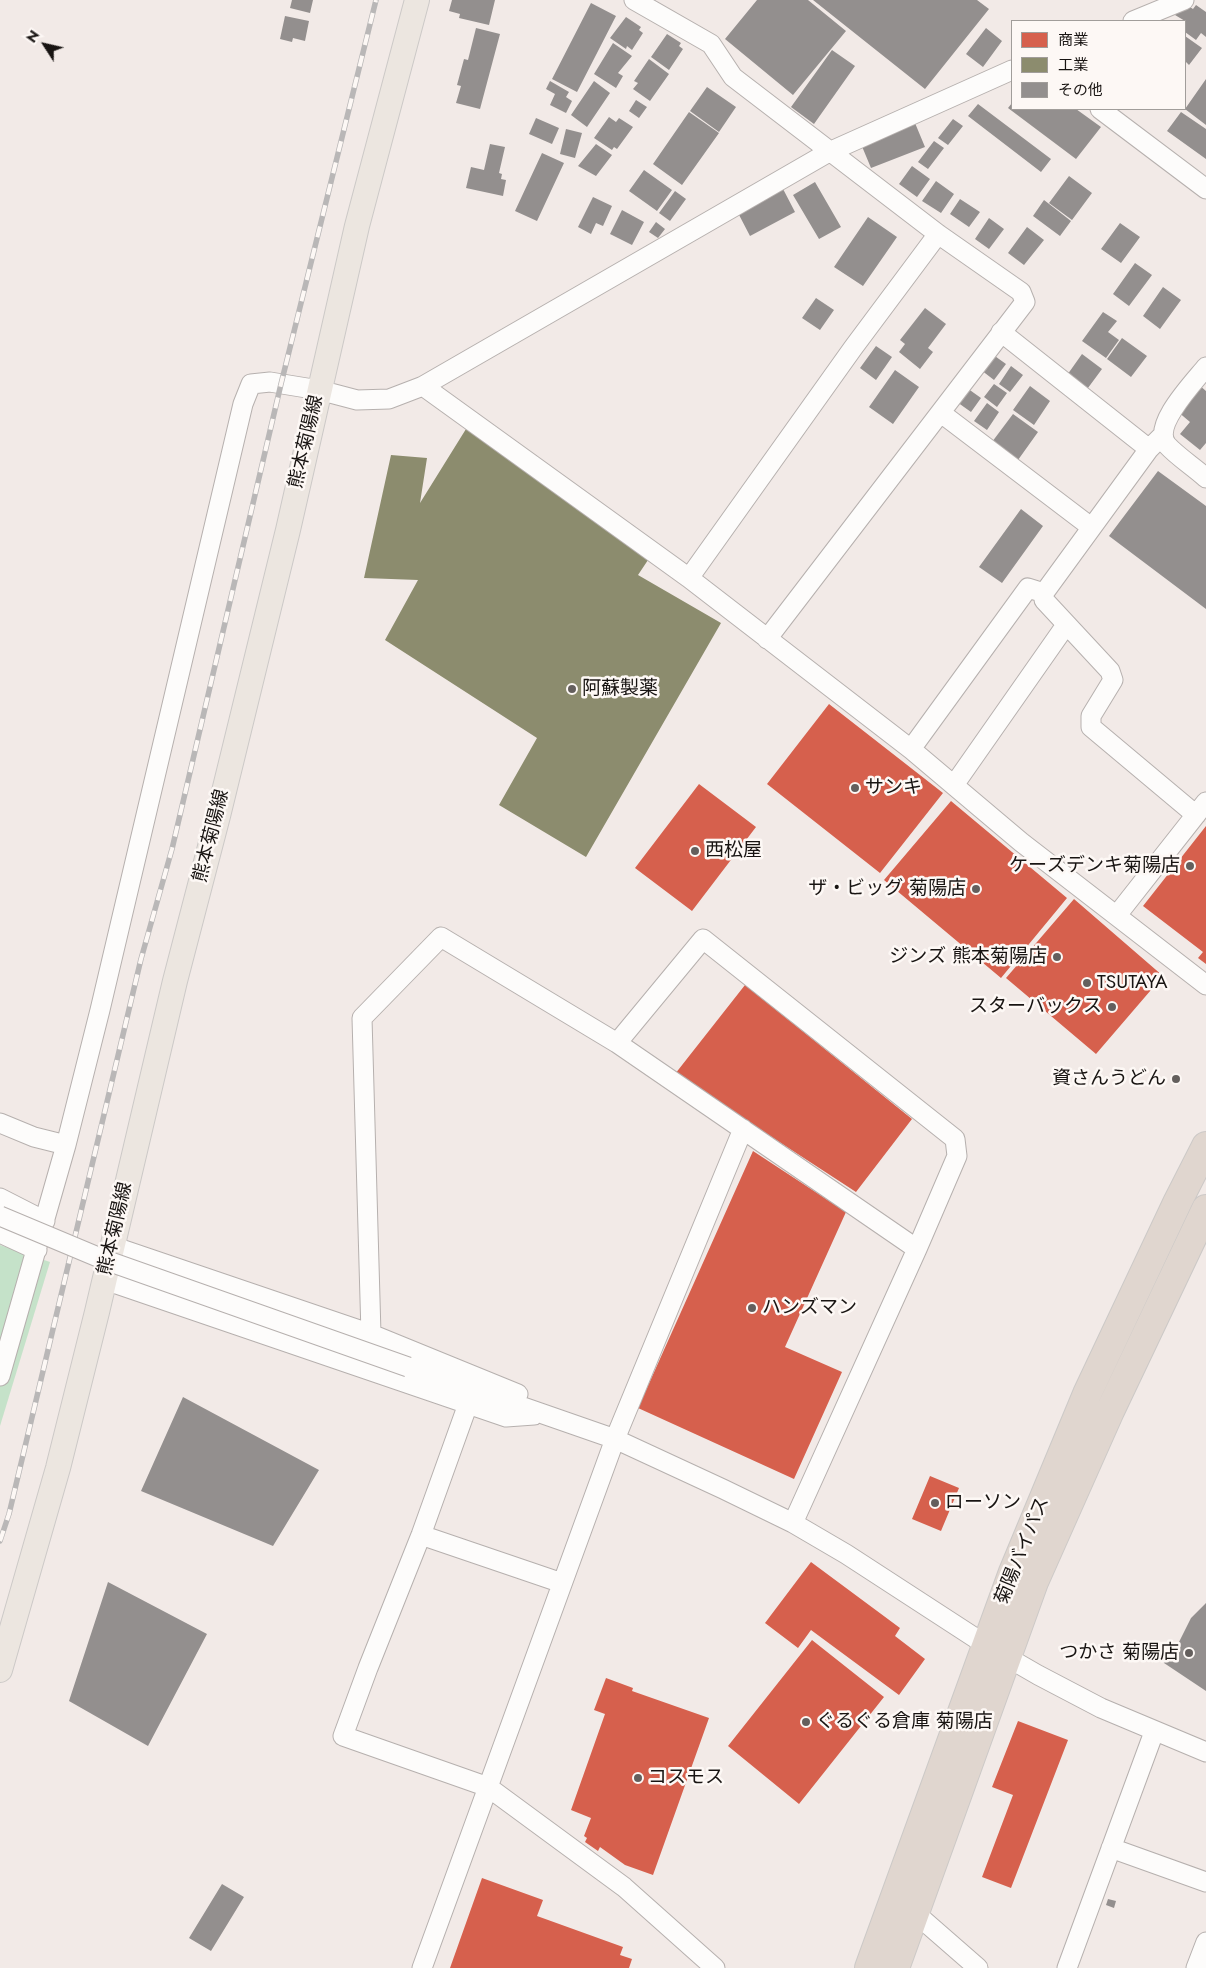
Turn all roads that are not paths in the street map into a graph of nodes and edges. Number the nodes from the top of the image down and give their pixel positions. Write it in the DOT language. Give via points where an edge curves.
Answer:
graph roads {
  1 [pos="417,0"];
  2 [pos="634,0"];
  3 [pos="1184,0"];
  4 [pos="1135,20"];
  5 [pos="1011,70"];
  6 [pos="1101,110"];
  7 [pos="829,152"];
  8 [pos="1206,189"];
  9 [pos="938,234"];
  10 [pos="1001,332"];
  11 [pos="1206,367"];
  12 [pos="423,386"];
  13 [pos="319,390"];
  14 [pos="941,413"];
  15 [pos="1163,435"];
  16 [pos="1149,449"];
  17 [pos="1206,478"];
  18 [pos="1091,527"];
  19 [pos="689,578"];
  20 [pos="1044,592"];
  21 [pos="1066,625"];
  22 [pos="767,639"];
  23 [pos="911,749"];
  24 [pos="954,785"];
  25 [pos="1201,809"];
  26 [pos="1118,915"];
  27 [pos="1206,985"];
  28 [pos="617,1043"];
  29 [pos="0,1123"];
  30 [pos="742,1129"];
  31 [pos="66,1145"];
  32 [pos="1206,1146"];
  33 [pos="0,1198"];
  34 [pos="1206,1209"];
  35 [pos="0,1216"];
  36 [pos="45,1221"];
  37 [pos="0,1233"];
  38 [pos="112,1246"];
  39 [pos="917,1249"];
  40 [pos="37,1250"];
  41 [pos="105,1280"];
  42 [pos="371,1334"];
  43 [pos="0,1376"];
  44 [pos="468,1404"];
  45 [pos="545,1414"];
  46 [pos="615,1439"];
  47 [pos="793,1522"];
  48 [pos="421,1535"];
  49 [pos="562,1583"];
  50 [pos="996,1651"];
  51 [pos="0,1670"];
  52 [pos="1154,1732"];
  53 [pos="1206,1752"];
  54 [pos="488,1787"];
  55 [pos="1111,1848"];
  56 [pos="1206,1882"];
  57 [pos="914,1913"];
  58 [pos="1206,1942"];
  59 [pos="422,1968"];
  60 [pos="714,1968"];
  61 [pos="869,1968"];
  62 [pos="895,1968"];
  63 [pos="978,1968"];
  64 [pos="1067,1968"];
  65 [pos="1196,1968"];
  1 -- 13 [label="main road, 熊本菊陽線"];
  2 -- 7 [label="street" via="711,44 733,77"];
  3 -- 4 [label="street"];
  5 -- 7 [label="street"];
  6 -- 8 [label="street"];
  7 -- 9 [label="street"];
  7 -- 12 [label="street"];
  9 -- 10 [label="street" via="1021,292 1025,302"];
  9 -- 19 [label="street"];
  10 -- 14 [label="street"];
  10 -- 16 [label="street"];
  11 -- 15 [label="street" via="1178,402 1166,422"];
  12 -- 13 [label="street" via="389,399 357,400"];
  12 -- 19 [label="street"];
  13 -- 31 [label="street" via="270,382 251,384 242,404"];
  13 -- 38 [label="main road, 熊本菊陽線" via="288,530 172,991"];
  14 -- 18 [label="street"];
  14 -- 22 [label="street"];
  15 -- 16 [label="street"];
  15 -- 17 [label="street" via="1166,444"];
  16 -- 18 [label="street"];
  18 -- 20 [label="street"];
  19 -- 22 [label="street"];
  20 -- 21 [label="street" via="1044,600"];
  20 -- 23 [label="street" via="1028,588"];
  21 -- 24 [label="street"];
  21 -- 25 [label="street" via="1110,671 1113,680 1090,716 1091,727"];
  22 -- 23 [label="street"];
  23 -- 24 [label="street"];
  24 -- 26 [label="street" via="1021,842"];
  25 -- 26 [label="street"];
  26 -- 27 [label="street"];
  28 -- 30 [label="street"];
  28 -- 39 [label="street" via="703,939 955,1138 957,1156"];
  28 -- 42 [label="street" via="441,937 362,1018"];
  29 -- 31 [label="street"];
  30 -- 39 [label="street"];
  30 -- 46 [label="street"];
  31 -- 36 [label="street"];
  32 -- 50 [label="highway, 菊陽バイパス" via="1088,1394 1013,1572"];
  33 -- 36 [label="street"];
  34 -- 50 [label="highway, 菊陽バイパス" via="1110,1411 1034,1582"];
  35 -- 45 [label="street, bridge" via="105,1260"];
  36 -- 40 [label="street"];
  37 -- 40 [label="street"];
  38 -- 41 [label="main road, 熊本菊陽線"];
  38 -- 42 [label="street"];
  39 -- 47 [label="street"];
  40 -- 43 [label="street"];
  41 -- 44 [label="street"];
  41 -- 51 [label="main road, 熊本菊陽線" via="58,1468"];
  42 -- 45 [label="street" via="514,1391"];
  44 -- 45 [label="street" via="506,1416"];
  44 -- 48 [label="street"];
  45 -- 46 [label="street"];
  46 -- 47 [label="street"];
  46 -- 49 [label="street"];
  47 -- 50 [label="street"];
  48 -- 49 [label="street"];
  48 -- 54 [label="street" via="343,1736"];
  49 -- 54 [label="street"];
  50 -- 52 [label="street" via="1100,1708"];
  50 -- 57 [label="highway, 菊陽バイパス"];
  50 -- 61 [label="highway, 菊陽バイパス"];
  52 -- 53 [label="street"];
  52 -- 55 [label="street"];
  54 -- 59 [label="street"];
  54 -- 60 [label="street" via="624,1887"];
  55 -- 56 [label="street"];
  55 -- 64 [label="street"];
  57 -- 62 [label="highway, 菊陽バイパス"];
  57 -- 63 [label="street"];
  58 -- 65 [label="street"];
}
